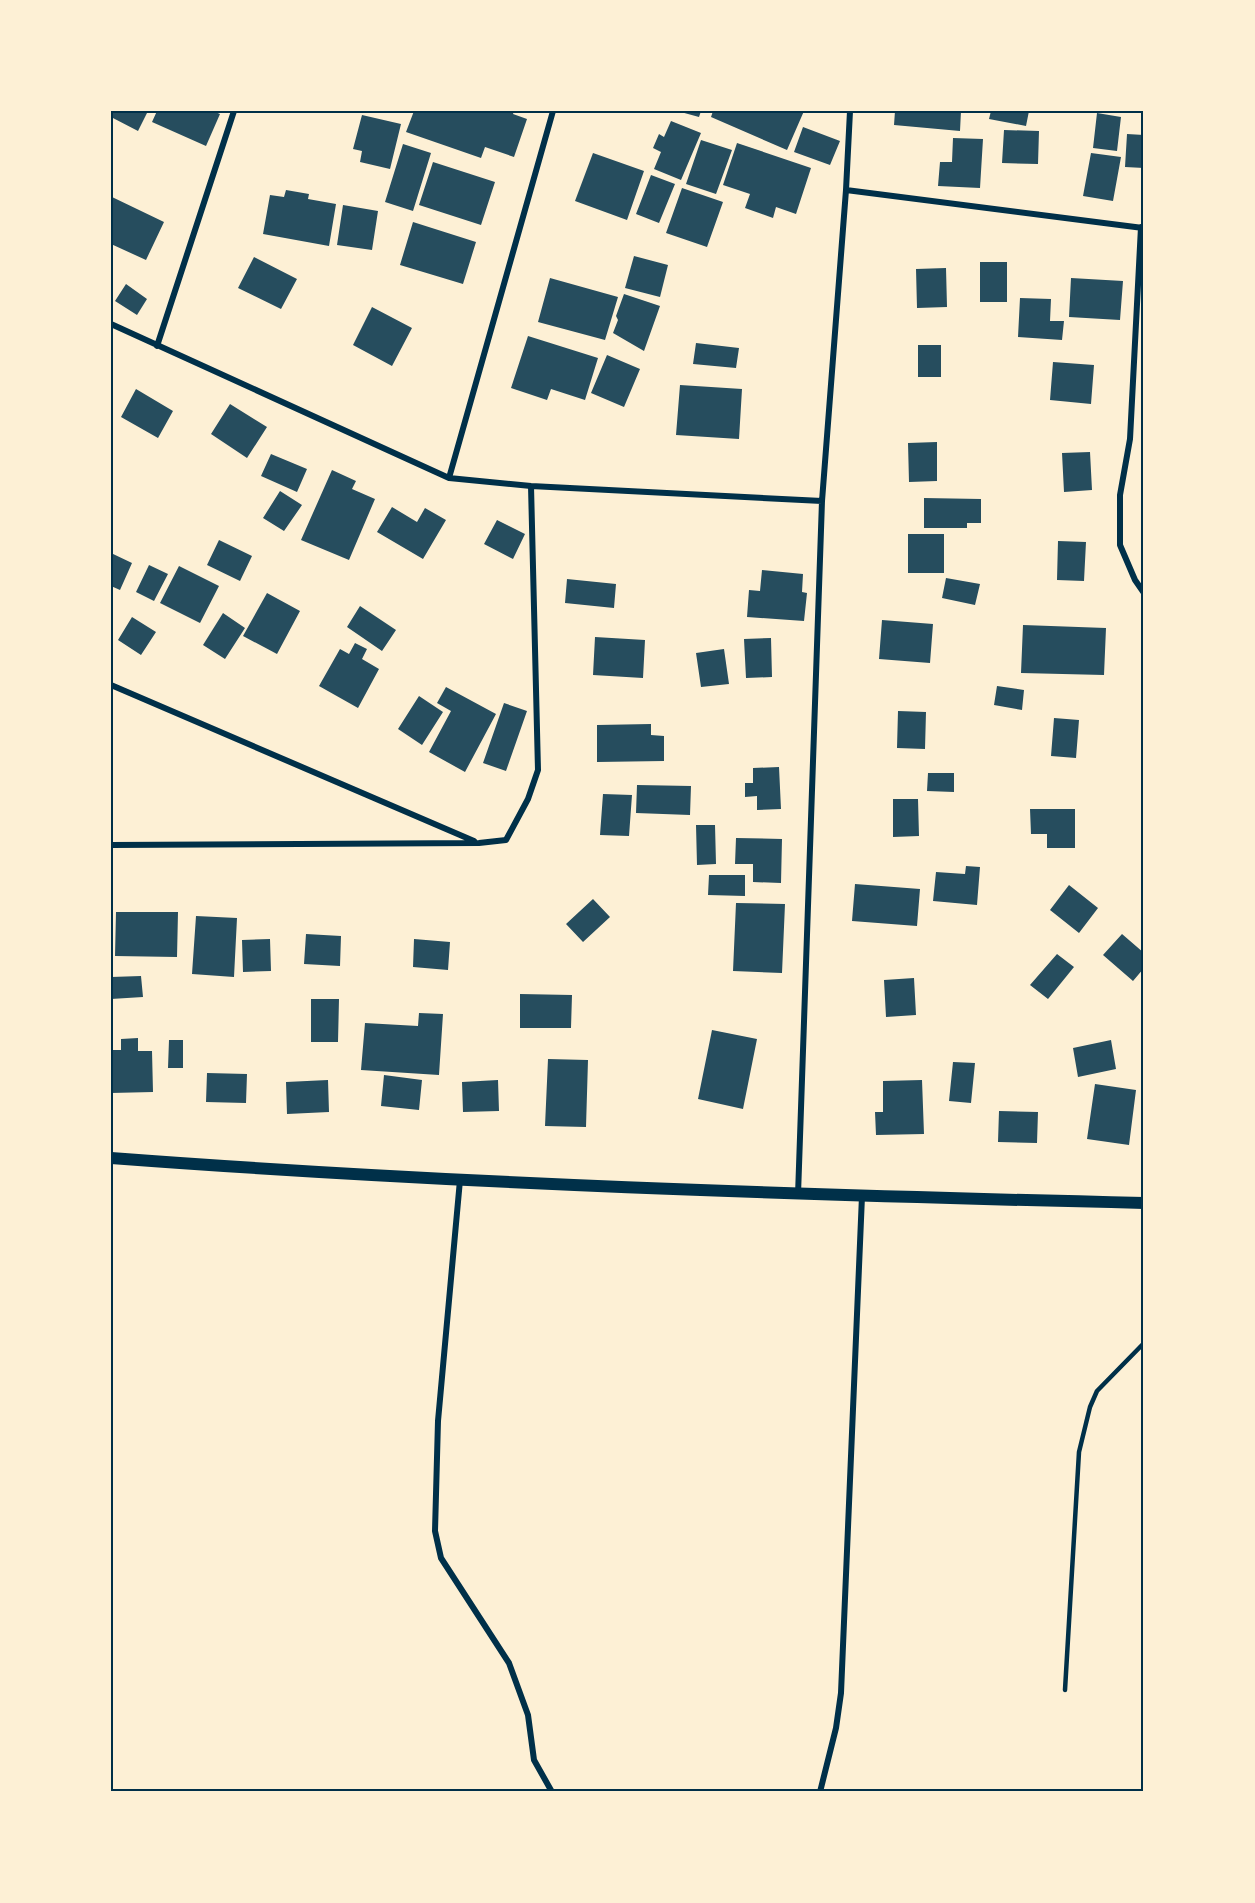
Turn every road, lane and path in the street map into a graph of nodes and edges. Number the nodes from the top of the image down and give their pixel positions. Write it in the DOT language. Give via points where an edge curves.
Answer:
graph roads {
  1 [pos="234,111"];
  2 [pos="553,111"];
  3 [pos="850,111"];
  4 [pos="846,190"];
  5 [pos="1143,227"];
  6 [pos="111,324"];
  7 [pos="157,346"];
  8 [pos="449,478"];
  9 [pos="531,486"];
  10 [pos="822,501"];
  11 [pos="1144,593"];
  12 [pos="111,685"];
  13 [pos="478,843"];
  14 [pos="111,845"];
  15 [pos="111,1158"];
  16 [pos="460,1179"];
  17 [pos="798,1195"];
  18 [pos="862,1196"];
  19 [pos="1144,1203"];
  20 [pos="1144,1342"];
  21 [pos="1065,1690"];
  22 [pos="552,1792"];
  23 [pos="820,1792"];
  1 -- 7 [label="street"];
  2 -- 8 [label="street"];
  3 -- 4 [label="street"];
  4 -- 5 [label="street"];
  4 -- 10 [label="street"];
  5 -- 11 [label="street" via="1130,439 1120,495 1120,545"];
  6 -- 7 [label="street"];
  7 -- 8 [label="street"];
  8 -- 9 [label="street"];
  9 -- 10 [label="street"];
  9 -- 13 [label="street" via="538,770 528,800 506,840"];
  10 -- 17 [label="street"];
  12 -- 13 [label="street"];
  13 -- 14 [label="street"];
  15 -- 16 [label="main road"];
  16 -- 17 [label="main road"];
  16 -- 22 [label="street" via="438,1421 435,1531 441,1558 509,1663 528,1715 534,1760"];
  17 -- 18 [label="main road"];
  18 -- 19 [label="main road"];
  18 -- 23 [label="street" via="841,1693"];
  20 -- 21 [label="lane" via="1097,1391 1079,1452"];
}
